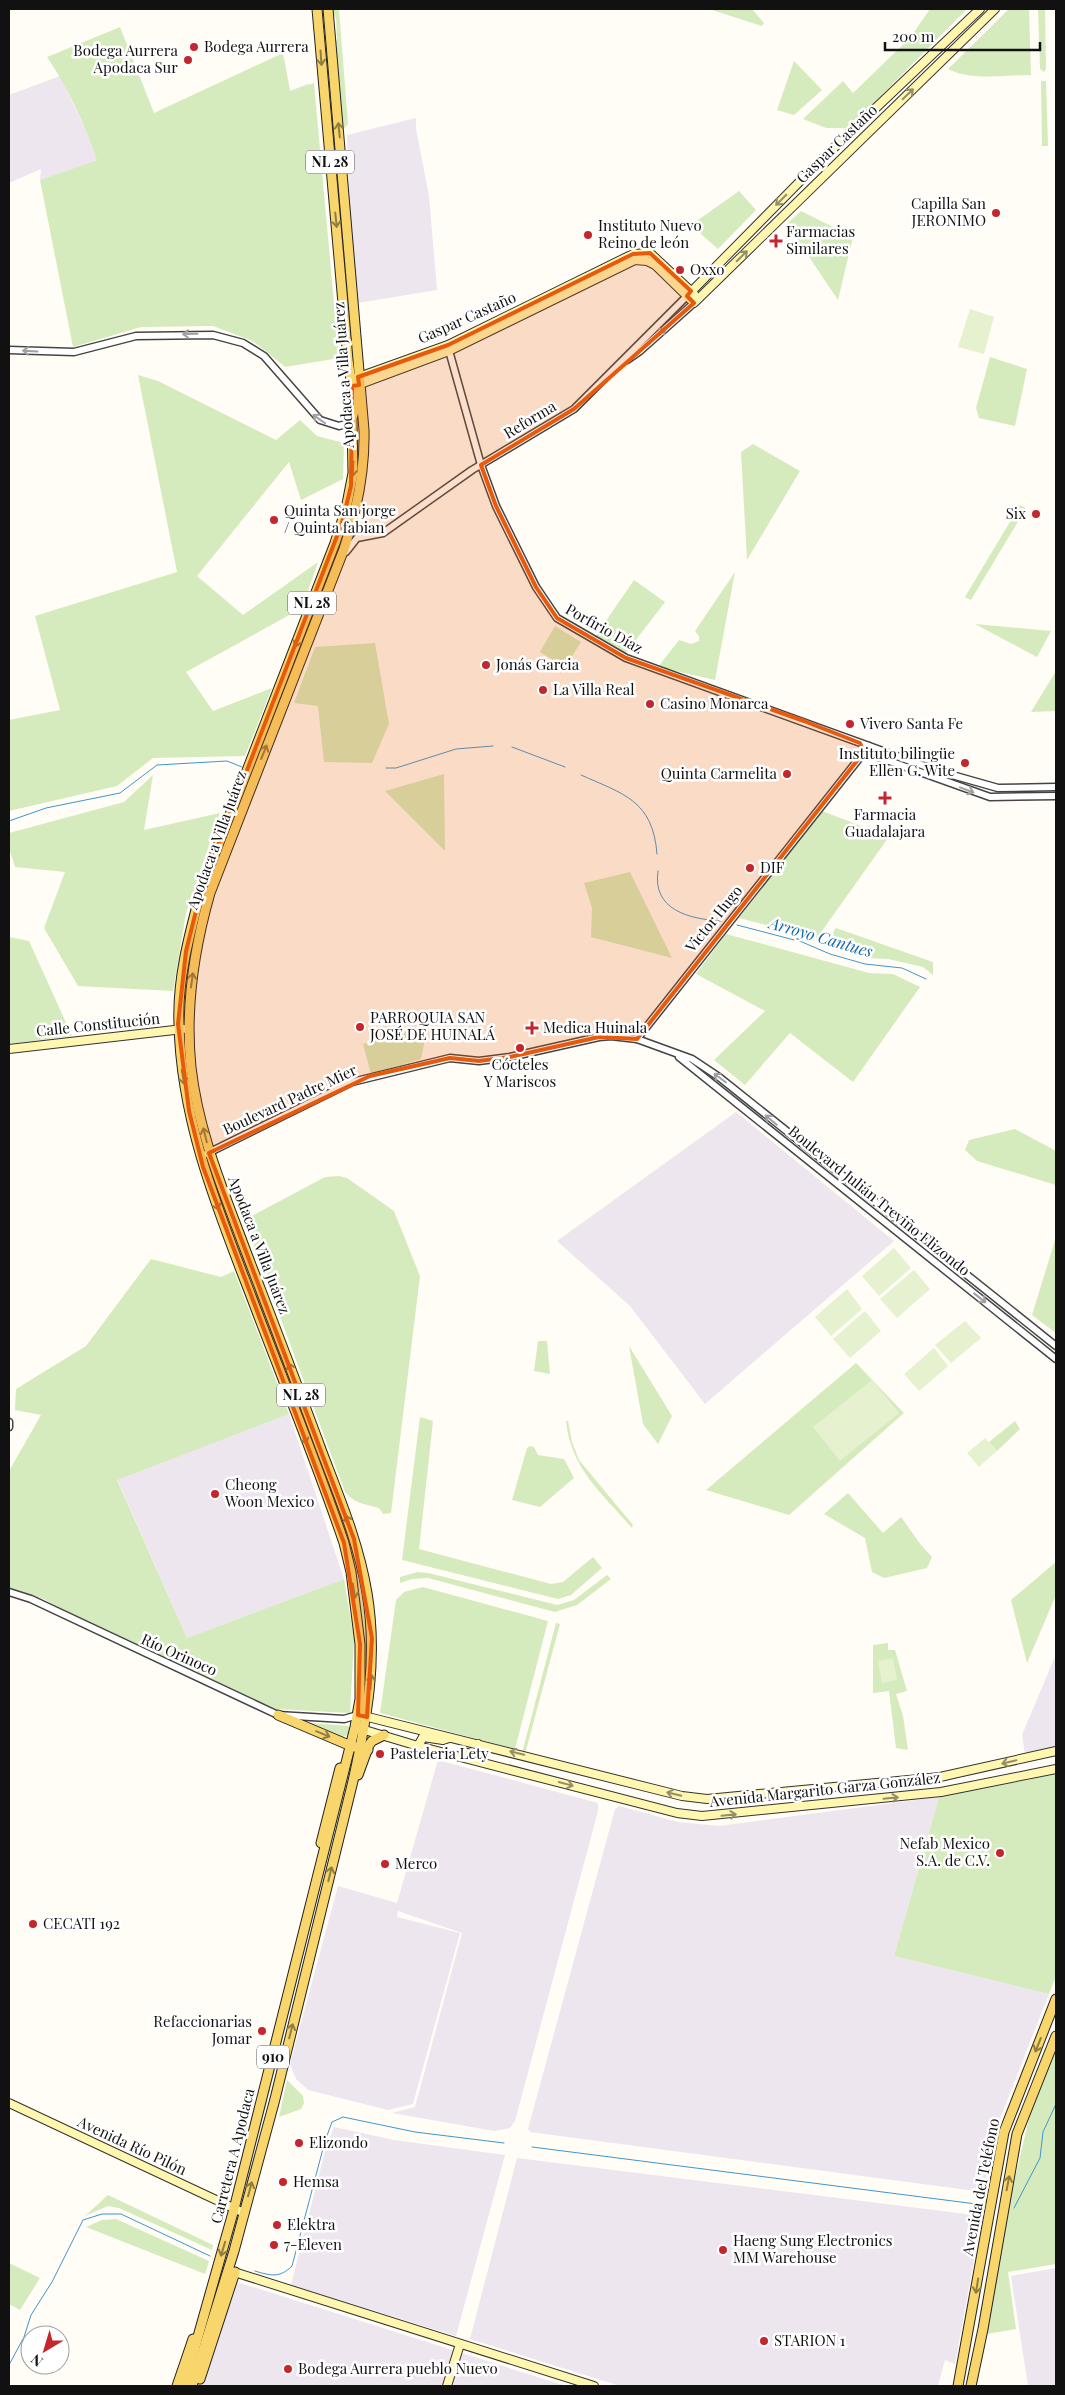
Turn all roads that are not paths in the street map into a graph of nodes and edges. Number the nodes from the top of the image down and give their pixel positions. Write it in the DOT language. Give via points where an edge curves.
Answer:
graph roads {
  1 [pos="317,9"];
  2 [pos="980,9"];
  3 [pos="995,9"];
  4 [pos="328,12"];
  5 [pos="856,128"];
  6 [pos="865,135"];
  7 [pos="345,201"];
  8 [pos="334,202"];
  9 [pos="689,293"];
  10 [pos="696,301"];
  11 [pos="448,348"];
  12 [pos="9,350"];
  13 [pos="624,361"];
  14 [pos="355,382"];
  15 [pos="355,406"];
  16 [pos="481,465"];
  17 [pos="338,563"];
  18 [pos="866,749"];
  19 [pos="1056,787"];
  20 [pos="1056,796"];
  21 [pos="190,1029"];
  22 [pos="179,1030"];
  23 [pos="637,1039"];
  24 [pos="9,1049"];
  25 [pos="689,1061"];
  26 [pos="209,1153"];
  27 [pos="200,1157"];
  28 [pos="1056,1346"];
  29 [pos="1056,1359"];
  30 [pos="9,1592"];
  31 [pos="278,1715"];
  32 [pos="358,1715"];
  33 [pos="367,1717"];
  34 [pos="344,1719"];
  35 [pos="356,1727"];
  36 [pos="365,1730"];
  37 [pos="384,1736"];
  38 [pos="450,1736"];
  39 [pos="477,1743"];
  40 [pos="418,1746"];
  41 [pos="360,1748"];
  42 [pos="438,1751"];
  43 [pos="1056,1751"];
  44 [pos="1056,1769"];
  45 [pos="1056,2000"];
  46 [pos="1056,2036"];
  47 [pos="271,2044"];
  48 [pos="9,2103"];
  49 [pos="990,2204"];
  50 [pos="1004,2206"];
  51 [pos="234,2209"];
  52 [pos="244,2212"];
  53 [pos="231,2271"];
  54 [pos="207,2306"];
  55 [pos="460,2344"];
  56 [pos="177,2386"];
  57 [pos="184,2386"];
  58 [pos="192,2386"];
  59 [pos="197,2386"];
  60 [pos="448,2386"];
  61 [pos="594,2386"];
  62 [pos="958,2386"];
  63 [pos="971,2386"];
  1 -- 4 [label="main road"];
  1 -- 8 [label="main road, Apodaca a Villa Juárez / NL 28, one-way"];
  2 -- 5 [label="main road, Gaspar Castaño"];
  6 -- 3 [label="main road, Gaspar Castaño, one-way"];
  7 -- 4 [label="main road, Apodaca a Villa Juárez / NL 28, one-way"];
  5 -- 6 [label="main road"];
  5 -- 9 [label="main road, Gaspar Castaño, one-way"];
  10 -- 6 [label="main road, Gaspar Castaño, one-way"];
  7 -- 8 [label="main road"];
  7 -- 14 [label="main road, Apodaca a Villa Juárez / NL 28"];
  8 -- 14 [label="main road, Apodaca a Villa Juárez / NL 28, one-way"];
  9 -- 10 [label="main road, Gaspar Castaño"];
  9 -- 11 [label="main road, Gaspar Castaño" via="650,253 633,254"];
  9 -- 13 [label="street, Reforma"];
  13 -- 10 [label="street, one-way" via="640,351"];
  11 -- 14 [label="main road, Gaspar Castaño"];
  11 -- 16 [label="street, Porfirio Díaz"];
  15 -- 12 [label="street, one-way" via="346,424 325,423 314,416 262,354 243,343 214,335 136,336 74,352"];
  13 -- 16 [label="street, Reforma" via="574,409"];
  14 -- 15 [label="main road, Apodaca a Villa Juárez / NL 28"];
  14 -- 17 [label="main road, Apodaca a Villa Juárez / NL 28" via="364,438 362,476 352,524"];
  15 -- 22 [label="main road, Apodaca a Villa Juárez / NL 28, one-way" via="351,486 342,523 202,887 191,924 181,982"];
  16 -- 17 [label="street, Reforma" via="382,533 353,541"];
  16 -- 18 [label="street, Porfirio Díaz" via="508,535 557,618 626,658 804,721 860,743"];
  21 -- 17 [label="main road, Apodaca a Villa Juárez / NL 28, one-way" via="192,983 210,893"];
  18 -- 19 [label="street" via="991,787"];
  18 -- 20 [label="street, one-way" via="990,797"];
  18 -- 23 [label="street, Victor Hugo"];
  21 -- 22 [label="main road, Calle Constitución"];
  26 -- 21 [label="main road, Apodaca a Villa Juárez / NL 28, one-way" via="191,1068"];
  22 -- 24 [label="main road, Calle Constitución"];
  22 -- 27 [label="main road, Apodaca a Villa Juárez / NL 28, one-way" via="181,1070"];
  23 -- 25 [label="street, Boulevard Padre Mier"];
  23 -- 26 [label="street, Boulevard Padre Mier" via="599,1037 517,1056 479,1061 450,1058 361,1078"];
  28 -- 25 [label="street, Boulevard Julián Treviño Elizondo, one-way" via="719,1077"];
  25 -- 29 [label="street, Boulevard Julián Treviño Elizondo, one-way"];
  26 -- 27 [label="street, Boulevard Padre Mier"];
  33 -- 26 [label="main road, Apodaca a Villa Juárez / NL 28, one-way" via="372,1638 367,1594 354,1539"];
  27 -- 32 [label="main road, Apodaca a Villa Juárez / NL 28, one-way" via="344,1544 360,1644"];
  30 -- 31 [label="street, Río Orinoco"];
  31 -- 34 [label="street, Río Orinoco"];
  31 -- 41 [label="main road, one-way"];
  32 -- 33 [label="main road, Avenida Margarito Garza González"];
  32 -- 34 [label="street, Río Orinoco"];
  32 -- 35 [label="main road, Apodaca a Villa Juárez / NL 28"];
  33 -- 36 [label="main road, Apodaca a Villa Juárez / NL 28"];
  33 -- 38 [label="main road, Avenida Margarito Garza González"];
  34 -- 35 [label="street"];
  35 -- 36 [label="main road, Avenida Margarito Garza González"];
  35 -- 41 [label="main road, Carretera A Apodaca / 910"];
  36 -- 37 [label="main road, Avenida Margarito Garza González"];
  36 -- 41 [label="main road, Carretera A Apodaca / 910"];
  37 -- 40 [label="main road, Avenida Margarito Garza González"];
  37 -- 41 [label="main road"];
  38 -- 39 [label="main road, Avenida Margarito Garza González"];
  38 -- 40 [label="main road" via="443,1740 424,1737"];
  39 -- 42 [label="main road" via="484,1750 482,1755 448,1748"];
  43 -- 39 [label="main road, Avenida Margarito Garza González, one-way" via="940,1777 707,1799 672,1794"];
  40 -- 42 [label="main road, Avenida Margarito Garza González"];
  41 -- 47 [label="main road" via="341,1766"];
  41 -- 51 [label="main road, Carretera A Apodaca / 910"];
  52 -- 41 [label="main road, Carretera A Apodaca / 910, one-way"];
  42 -- 44 [label="main road, Avenida Margarito Garza González, one-way" via="668,1811 702,1816 941,1792"];
  45 -- 49 [label="main road, Avenida del Teléfono, one-way" via="1010,2113"];
  50 -- 46 [label="main road, Avenida del Teléfono, one-way" via="1018,2134"];
  48 -- 51 [label="main road, Avenida Río Pilón"];
  49 -- 50 [label="main road"];
  49 -- 62 [label="main road, Avenida del Teléfono, one-way"];
  50 -- 63 [label="main road, Avenida del Teléfono"];
  51 -- 52 [label="main road, Avenida Río Pilón"];
  51 -- 54 [label="main road, Carretera A Apodaca / 910, one-way"];
  52 -- 53 [label="main road, Carretera A Apodaca / 910"];
  53 -- 55 [label="main road"];
  53 -- 58 [label="main road, Carretera A Apodaca / 910"];
  53 -- 59 [label="main road"];
  54 -- 56 [label="main road"];
  54 -- 57 [label="main road, Carretera A Apodaca / 910"];
  55 -- 60 [label="main road"];
  55 -- 61 [label="main road"];
}
